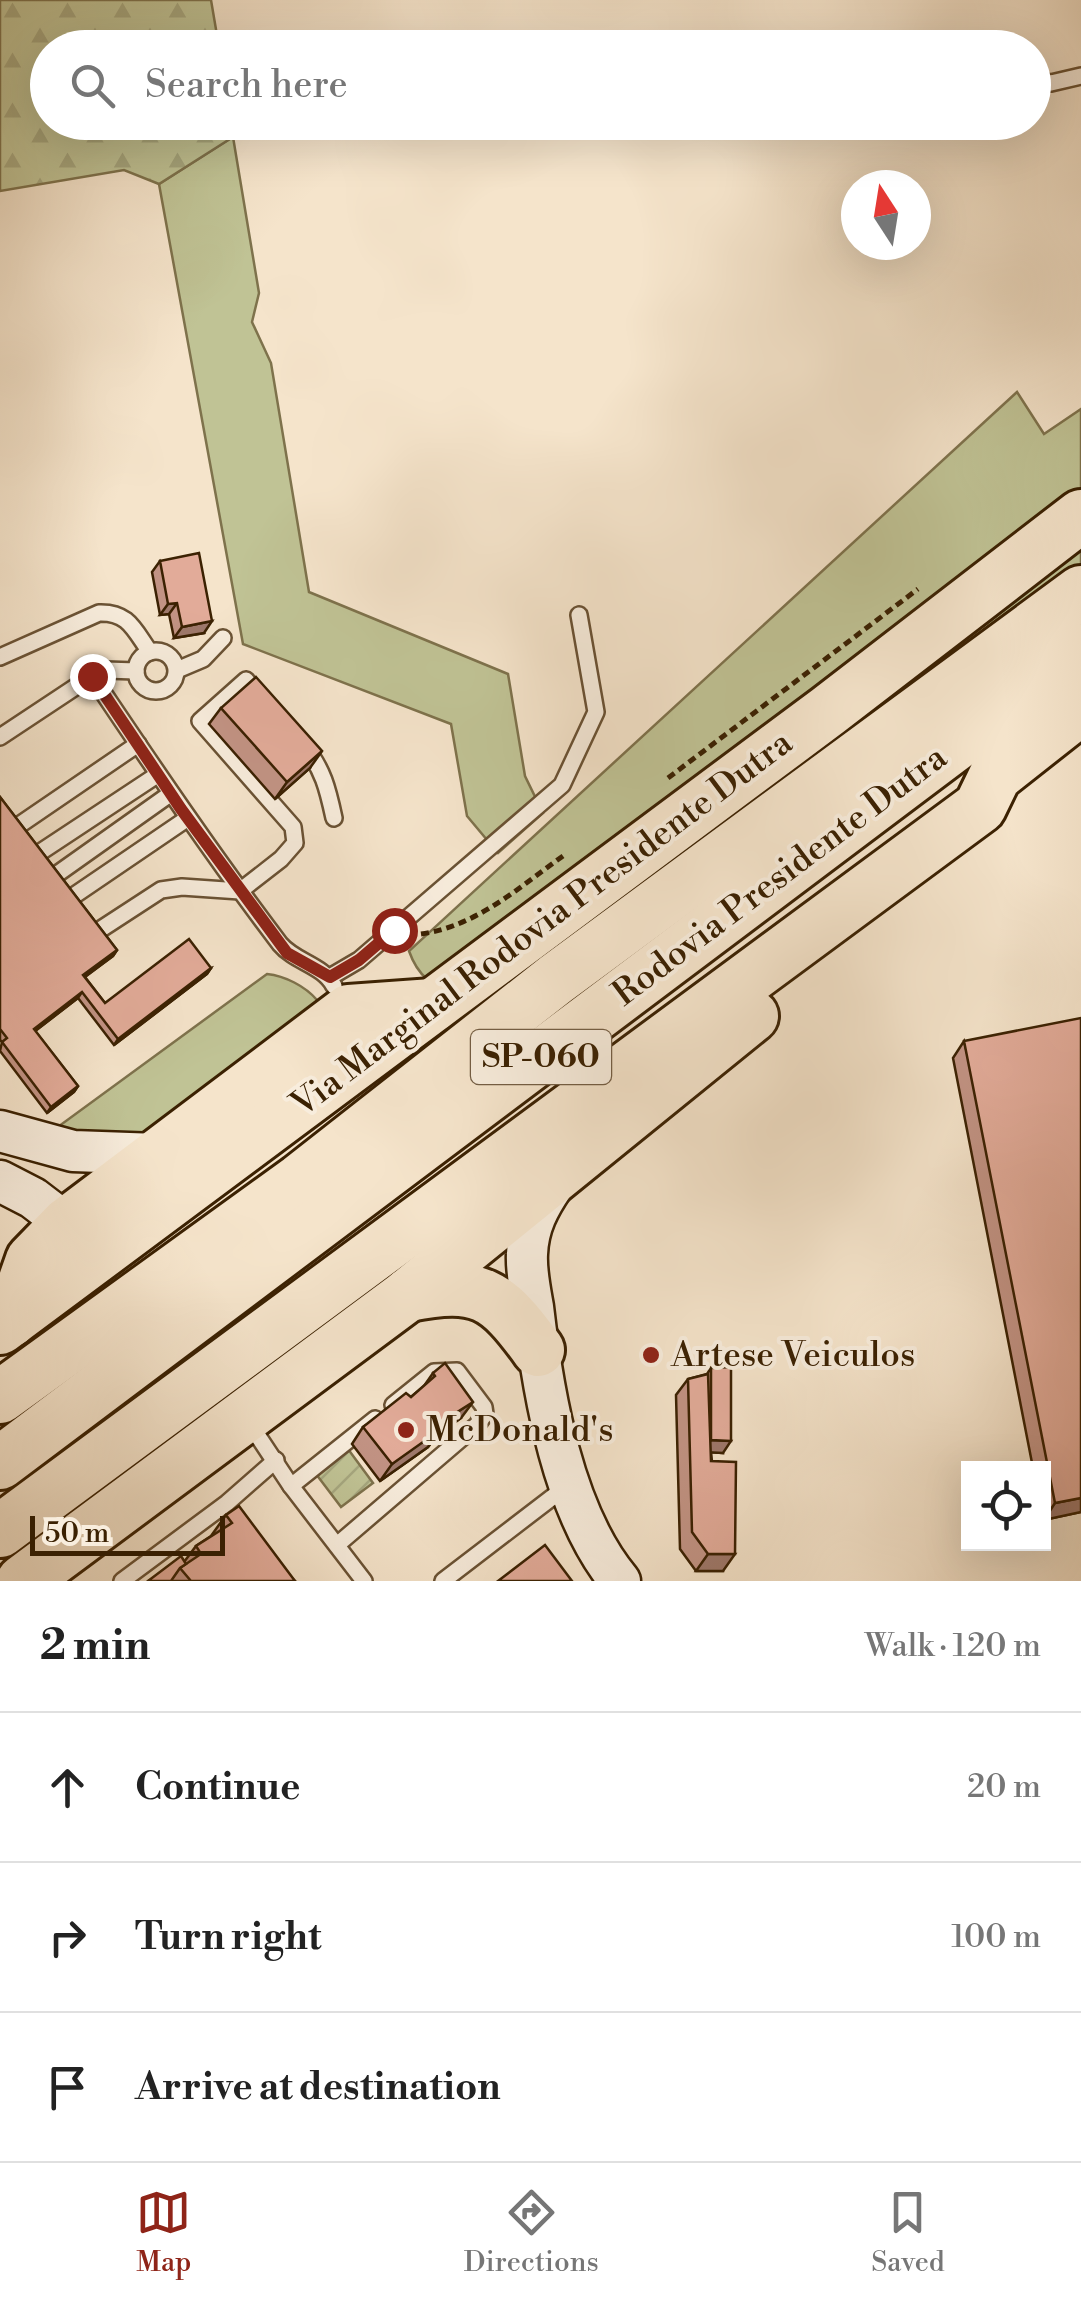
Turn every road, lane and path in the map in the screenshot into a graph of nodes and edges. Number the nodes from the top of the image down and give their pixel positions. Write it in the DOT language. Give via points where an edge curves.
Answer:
graph roads {
  1 [pos="1081,76"];
  2 [pos="1051,82"];
  3 [pos="1081,516"];
  4 [pos="924,585"];
  5 [pos="1081,592"];
  6 [pos="579,615"];
  7 [pos="223,638"];
  8 [pos="1081,650"];
  9 [pos="150,652"];
  10 [pos="0,657"];
  11 [pos="177,670"];
  12 [pos="136,672"];
  13 [pos="92,676"];
  14 [pos="270,708"];
  15 [pos="1081,708"];
  16 [pos="1081,732"];
  17 [pos="1,735"];
  18 [pos="294,735"];
  19 [pos="138,744"];
  20 [pos="157,775"];
  21 [pos="662,783"];
  22 [pos="170,794"];
  23 [pos="980,807"];
  24 [pos="188,818"];
  25 [pos="334,818"];
  26 [pos="15,828"];
  27 [pos="577,846"];
  28 [pos="36,855"];
  29 [pos="53,877"];
  30 [pos="240,890"];
  31 [pos="868,890"];
  32 [pos="69,899"];
  33 [pos="394,930"];
  34 [pos="95,933"];
  35 [pos="339,994"];
  36 [pos="434,1005"];
  37 [pos="0,1131"];
  38 [pos="157,1154"];
  39 [pos="562,1172"];
  40 [pos="0,1181"];
  41 [pos="67,1224"];
  42 [pos="408,1295"];
  43 [pos="6,1324"];
  44 [pos="538,1350"];
  45 [pos="0,1397"];
  46 [pos="245,1416"];
  47 [pos="276,1460"];
  48 [pos="0,1463"];
  49 [pos="571,1483"];
  50 [pos="291,1486"];
  51 [pos="0,1530"];
  52 [pos="337,1545"];
  53 [pos="22,1581"];
  54 [pos="122,1581"];
  55 [pos="364,1581"];
  56 [pos="443,1581"];
  57 [pos="620,1581"];
  1 -- 2 [label="lane"];
  3 -- 36 [label="highway, Via Marginal Rodovia Presidente Dutra"];
  4 -- 21 [label="path"];
  5 -- 45 [label="highway, Rodovia Presidente Dutra / SP-060" via="556,979 300,1180"];
  6 -- 33 [label="lane" via="596,712 562,784"];
  7 -- 11 [label="lane" via="203,660"];
  8 -- 48 [label="highway, Rodovia Presidente Dutra / SP-060"];
  9 -- 10 [label="lane" via="128,620 99,613"];
  9 -- 11 [label="lane" via="168,654"];
  9 -- 12 [label="lane"];
  11 -- 12 [label="lane" via="169,687 157,691 145,688"];
  12 -- 13 [label="lane"];
  13 -- 17 [label="lane"];
  13 -- 19 [label="lane"];
  14 -- 30 [label="lane" via="246,680 200,721 294,826 296,844"];
  15 -- 23 [label="highway, Rodovia Presidente Dutra" via="996,776"];
  16 -- 23 [label="main road"];
  18 -- 25 [label="lane" via="326,780"];
  19 -- 20 [label="lane"];
  19 -- 26 [label="lane"];
  20 -- 22 [label="lane"];
  20 -- 28 [label="lane"];
  22 -- 24 [label="lane"];
  22 -- 29 [label="lane"];
  23 -- 31 [label="highway, Rodovia Presidente Dutra / SP-060"];
  24 -- 30 [label="lane"];
  24 -- 32 [label="lane"];
  27 -- 33 [label="path" via="475,918 422,934"];
  30 -- 34 [label="lane" via="161,890"];
  30 -- 35 [label="lane" via="287,953"];
  31 -- 39 [label="highway" via="835,948"];
  31 -- 51 [label="highway, Rodovia Presidente Dutra / SP-060"];
  33 -- 35 [label="lane" via="359,960"];
  35 -- 36 [label="highway"];
  35 -- 38 [label="highway"];
  36 -- 43 [label="highway, Via Marginal Rodovia Presidente Dutra"];
  37 -- 38 [label="main road" via="73,1151"];
  38 -- 41 [label="highway"];
  39 -- 42 [label="highway"];
  39 -- 44 [label="main road" via="529,1233"];
  40 -- 41 [label="main road"];
  41 -- 43 [label="highway" via="32,1260"];
  42 -- 44 [label="highway" via="463,1288 482,1293 514,1316"];
  42 -- 46 [label="highway"];
  44 -- 49 [label="main road"];
  46 -- 47 [label="lane"];
  46 -- 53 [label="highway"];
  47 -- 50 [label="lane"];
  47 -- 54 [label="lane"];
  49 -- 56 [label="lane"];
  49 -- 57 [label="main road" via="602,1560"];
  50 -- 52 [label="lane"];
  50 -- 52 [label="lane" via="434,1372 456,1371 465,1379 484,1407 483,1418"];
  52 -- 55 [label="lane"];
}
